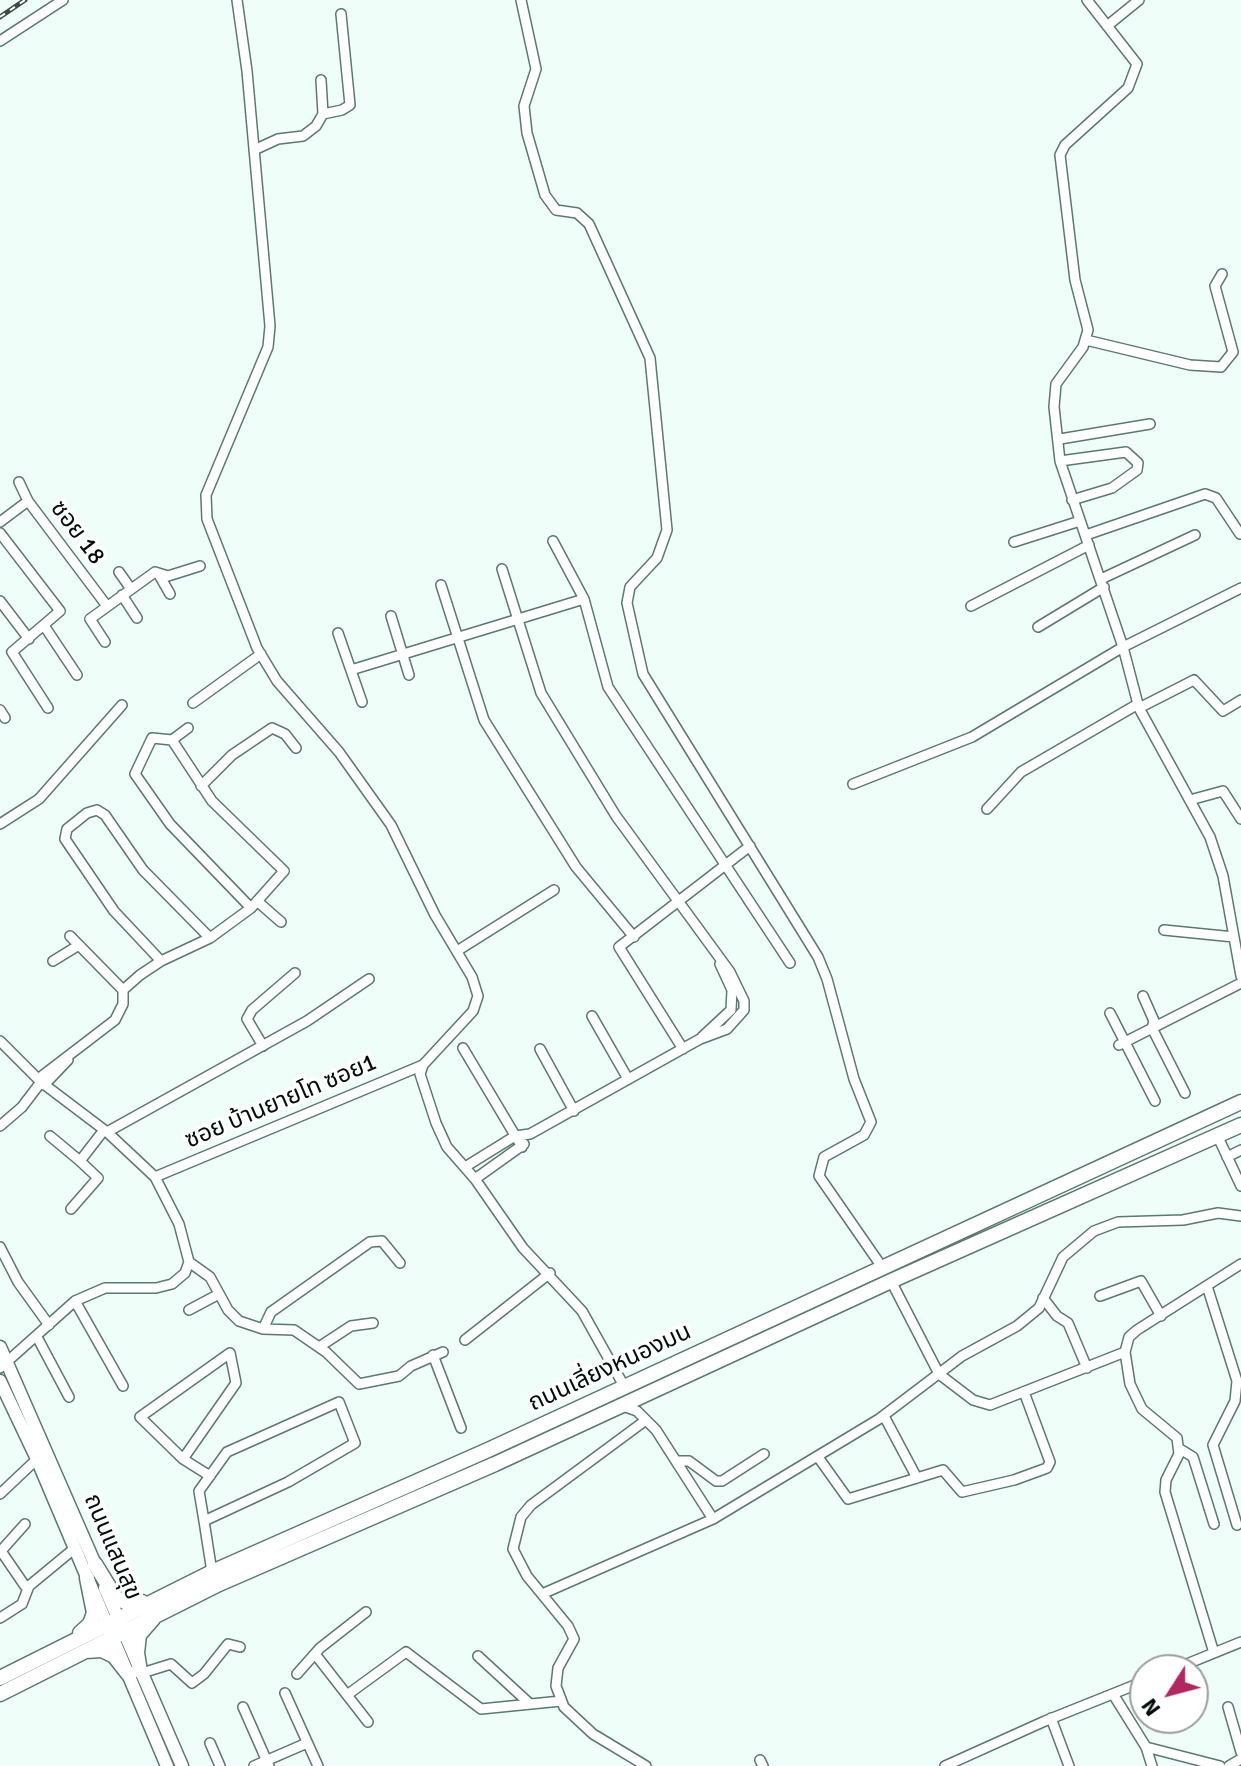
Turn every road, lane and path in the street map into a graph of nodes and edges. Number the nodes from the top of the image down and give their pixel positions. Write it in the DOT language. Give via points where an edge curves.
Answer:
graph roads {
  1 [pos="63,0"];
  2 [pos="237,0"];
  3 [pos="521,0"];
  4 [pos="1087,0"];
  5 [pos="1139,0"];
  6 [pos="341,14"];
  7 [pos="1107,26"];
  8 [pos="0,41"];
  9 [pos="321,80"];
  10 [pos="323,114"];
  11 [pos="254,150"];
  12 [pos="1222,274"];
  13 [pos="1086,340"];
  14 [pos="1150,424"];
  15 [pos="1060,439"];
  16 [pos="1060,461"];
  17 [pos="19,482"];
  18 [pos="1072,500"];
  19 [pos="28,501"];
  20 [pos="1080,521"];
  21 [pos="0,522"];
  22 [pos="0,533"];
  23 [pos="1240,534"];
  24 [pos="1195,535"];
  25 [pos="1088,540"];
  26 [pos="553,541"];
  27 [pos="1014,542"];
  28 [pos="200,566"];
  29 [pos="502,569"];
  30 [pos="119,572"];
  31 [pos="158,573"];
  32 [pos="1102,583"];
  33 [pos="441,585"];
  34 [pos="1241,588"];
  35 [pos="126,592"];
  36 [pos="170,594"];
  37 [pos="584,599"];
  38 [pos="0,601"];
  39 [pos="107,606"];
  40 [pos="971,606"];
  41 [pos="391,616"];
  42 [pos="137,618"];
  43 [pos="518,621"];
  44 [pos="45,627"];
  45 [pos="1038,627"];
  46 [pos="338,633"];
  47 [pos="29,639"];
  48 [pos="458,640"];
  49 [pos="105,642"];
  50 [pos="1123,647"];
  51 [pos="261,654"];
  52 [pos="404,656"];
  53 [pos="351,670"];
  54 [pos="77,675"];
  55 [pos="409,675"];
  56 [pos="1241,700"];
  57 [pos="362,702"];
  58 [pos="193,703"];
  59 [pos="122,705"];
  60 [pos="1139,706"];
  61 [pos="48,708"];
  62 [pos="188,728"];
  63 [pos="172,740"];
  64 [pos="296,748"];
  65 [pos="853,784"];
  66 [pos="201,786"];
  67 [pos="1190,800"];
  68 [pos="987,809"];
  69 [pos="1241,819"];
  70 [pos="0,824"];
  71 [pos="750,846"];
  72 [pos="724,866"];
  73 [pos="554,890"];
  74 [pos="682,902"];
  75 [pos="254,904"];
  76 [pos="281,922"];
  77 [pos="1164,930"];
  78 [pos="70,936"];
  79 [pos="634,937"];
  80 [pos="1234,937"];
  81 [pos="210,938"];
  82 [pos="79,945"];
  83 [pos="457,951"];
  84 [pos="53,961"];
  85 [pos="161,961"];
  86 [pos="790,963"];
  87 [pos="295,973"];
  88 [pos="1241,976"];
  89 [pos="369,979"];
  90 [pos="1241,983"];
  91 [pos="123,990"];
  92 [pos="1143,996"];
  93 [pos="1110,1013"];
  94 [pos="592,1016"];
  95 [pos="1152,1028"];
  96 [pos="0,1041"];
  97 [pos="1122,1043"];
  98 [pos="263,1046"];
  99 [pos="463,1048"];
  100 [pos="540,1049"];
  101 [pos="683,1049"];
  102 [pos="423,1065"];
  103 [pos="628,1079"];
  104 [pos="41,1082"];
  105 [pos="1185,1093"];
  106 [pos="1155,1101"];
  107 [pos="1241,1102"];
  108 [pos="574,1111"];
  109 [pos="1241,1125"];
  110 [pos="0,1126"];
  111 [pos="106,1131"];
  112 [pos="530,1134"];
  113 [pos="1217,1135"];
  114 [pos="50,1136"];
  115 [pos="515,1136"];
  116 [pos="522,1147"];
  117 [pos="1241,1150"];
  118 [pos="1227,1157"];
  119 [pos="1117,1159"];
  120 [pos="80,1161"];
  121 [pos="465,1167"];
  122 [pos="1125,1176"];
  123 [pos="155,1177"];
  124 [pos="475,1179"];
  125 [pos="1241,1186"];
  126 [pos="71,1209"];
  127 [pos="1241,1216"];
  128 [pos="0,1247"];
  129 [pos="189,1262"];
  130 [pos="400,1263"];
  131 [pos="1241,1264"];
  132 [pos="882,1267"];
  133 [pos="550,1273"];
  134 [pos="891,1281"];
  135 [pos="1207,1286"];
  136 [pos="219,1294"];
  137 [pos="1100,1296"];
  138 [pos="1043,1298"];
  139 [pos="75,1301"];
  140 [pos="189,1310"];
  141 [pos="1161,1316"];
  142 [pos="373,1323"];
  143 [pos="49,1325"];
  144 [pos="263,1329"];
  145 [pos="37,1337"];
  146 [pos="465,1340"];
  147 [pos="0,1347"];
  148 [pos="319,1347"];
  149 [pos="1125,1352"];
  150 [pos="3,1365"];
  151 [pos="1087,1368"];
  152 [pos="939,1374"];
  153 [pos="0,1381"];
  154 [pos="123,1386"];
  155 [pos="624,1386"];
  156 [pos="1024,1392"];
  157 [pos="69,1397"];
  158 [pos="623,1406"];
  159 [pos="884,1416"];
  160 [pos="646,1420"];
  161 [pos="461,1428"];
  162 [pos="1180,1449"];
  163 [pos="488,1450"];
  164 [pos="764,1454"];
  165 [pos="818,1457"];
  166 [pos="37,1459"];
  167 [pos="183,1459"];
  168 [pos="676,1461"];
  169 [pos="495,1464"];
  170 [pos="210,1476"];
  171 [pos="917,1478"];
  172 [pos="0,1494"];
  173 [pos="713,1519"];
  174 [pos="204,1521"];
  175 [pos="25,1524"];
  176 [pos="1214,1524"];
  177 [pos="1237,1525"];
  178 [pos="75,1548"];
  179 [pos="91,1571"];
  180 [pos="212,1572"];
  181 [pos="29,1586"];
  182 [pos="542,1594"];
  183 [pos="166,1602"];
  184 [pos="366,1612"];
  185 [pos="0,1618"];
  186 [pos="115,1627"];
  187 [pos="1241,1642"];
  188 [pos="67,1643"];
  189 [pos="240,1647"];
  190 [pos="82,1651"];
  191 [pos="1214,1653"];
  192 [pos="315,1654"];
  193 [pos="1209,1655"];
  194 [pos="478,1656"];
  195 [pos="137,1673"];
  196 [pos="297,1674"];
  197 [pos="0,1678"];
  198 [pos="1129,1688"];
  199 [pos="285,1693"];
  200 [pos="0,1694"];
  201 [pos="1113,1694"];
  202 [pos="347,1695"];
  203 [pos="561,1701"];
  204 [pos="530,1704"];
  205 [pos="243,1707"];
  206 [pos="1228,1707"];
  207 [pos="1051,1718"];
  208 [pos="368,1722"];
  209 [pos="210,1743"];
  210 [pos="307,1743"];
  211 [pos="1146,1747"];
  212 [pos="1241,1752"];
  213 [pos="1241,1759"];
  214 [pos="268,1763"];
  215 [pos="167,1766"];
  216 [pos="182,1766"];
  217 [pos="220,1766"];
  218 [pos="254,1766"];
  219 [pos="318,1766"];
  220 [pos="646,1766"];
  221 [pos="945,1766"];
  222 [pos="1069,1766"];
  223 [pos="1152,1766"];
  224 [pos="1220,1766"];
  225 [pos="1229,1766"];
  1 -- 8 [label="street"];
  2 -- 11 [label="street"];
  3 -- 71 [label="street" via="536,69 524,106 527,133 545,195 556,210 577,213 589,224 650,358 667,530 657,558 630,587 627,603 643,674"];
  4 -- 7 [label="street"];
  5 -- 7 [label="street"];
  6 -- 10 [label="street" via="350,105"];
  7 -- 13 [label="street" via="1137,64 1136,74 1060,155"];
  9 -- 10 [label="street"];
  10 -- 11 [label="street" via="309,134"];
  11 -- 51 [label="street" via="268,347 206,495 207,519 226,575"];
  12 -- 13 [label="street" via="1215,286 1233,352 1221,367 1190,365"];
  13 -- 15 [label="street" via="1056,384"];
  14 -- 15 [label="street"];
  15 -- 16 [label="street"];
  16 -- 18 [label="street"];
  16 -- 18 [label="street" via="1126,452 1138,463 1137,470 1112,488"];
  17 -- 19 [label="street, ซอย 18"];
  18 -- 20 [label="street"];
  19 -- 21 [label="street"];
  19 -- 39 [label="street, ซอย 18"];
  20 -- 25 [label="street"];
  20 -- 27 [label="street"];
  22 -- 44 [label="street" via="60,611"];
  23 -- 25 [label="street" via="1216,498 1205,494"];
  24 -- 32 [label="street"];
  25 -- 32 [label="street"];
  25 -- 40 [label="street"];
  26 -- 37 [label="street"];
  28 -- 31 [label="street" via="168,576"];
  29 -- 43 [label="street"];
  30 -- 35 [label="street"];
  31 -- 35 [label="street"];
  31 -- 36 [label="street"];
  32 -- 45 [label="street"];
  32 -- 50 [label="street"];
  33 -- 48 [label="street"];
  34 -- 50 [label="street"];
  35 -- 39 [label="street"];
  35 -- 42 [label="street"];
  37 -- 43 [label="street"];
  37 -- 72 [label="street" via="608,687"];
  38 -- 47 [label="street"];
  39 -- 49 [label="street" via="90,619"];
  41 -- 52 [label="street"];
  43 -- 48 [label="street"];
  43 -- 74 [label="street" via="541,693 616,816"];
  44 -- 47 [label="street"];
  44 -- 54 [label="street"];
  46 -- 53 [label="street"];
  47 -- 61 [label="street" via="12,652"];
  48 -- 52 [label="street"];
  48 -- 79 [label="street" via="484,720 576,867"];
  50 -- 60 [label="street"];
  50 -- 65 [label="street" via="972,737"];
  51 -- 58 [label="street"];
  51 -- 83 [label="street" via="391,825"];
  52 -- 53 [label="street"];
  52 -- 55 [label="street"];
  53 -- 57 [label="street"];
  56 -- 60 [label="street" via="1223,711 1194,680"];
  59 -- 70 [label="street" via="39,799"];
  60 -- 67 [label="street"];
  60 -- 68 [label="street" via="1021,772"];
  62 -- 63 [label="street"];
  63 -- 66 [label="street"];
  63 -- 75 [label="street" via="152,738 135,774 170,824"];
  64 -- 66 [label="street" via="272,728 232,755"];
  66 -- 75 [label="street" via="284,871"];
  67 -- 69 [label="street" via="1223,791"];
  67 -- 80 [label="street" via="1223,876"];
  71 -- 72 [label="street"];
  71 -- 132 [label="street" via="827,979 871,1122 864,1135 824,1157 819,1176"];
  72 -- 74 [label="street"];
  72 -- 86 [label="street"];
  73 -- 83 [label="street"];
  74 -- 79 [label="street"];
  74 -- 101 [label="street" via="740,992 744,1010 727,1029"];
  75 -- 76 [label="street"];
  75 -- 81 [label="street"];
  77 -- 80 [label="street"];
  78 -- 82 [label="street"];
  79 -- 101 [label="street" via="619,947"];
  80 -- 88 [label="street"];
  81 -- 85 [label="street"];
  81 -- 85 [label="street" via="143,870 105,815 97,810 87,813 67,829 65,839 114,911"];
  82 -- 84 [label="street"];
  82 -- 91 [label="street"];
  83 -- 102 [label="street" via="472,977 476,1003 464,1024"];
  85 -- 91 [label="street"];
  87 -- 98 [label="street" via="247,1019"];
  89 -- 98 [label="street"];
  90 -- 95 [label="street"];
  91 -- 104 [label="street" via="115,1020"];
  92 -- 95 [label="street"];
  93 -- 97 [label="street"];
  94 -- 103 [label="street"];
  95 -- 97 [label="street"];
  95 -- 105 [label="street"];
  96 -- 104 [label="street"];
  97 -- 106 [label="street"];
  98 -- 111 [label="street"];
  99 -- 115 [label="street"];
  100 -- 108 [label="street"];
  101 -- 103 [label="street"];
  102 -- 121 [label="street" via="420,1074 436,1123 447,1147"];
  102 -- 123 [label="street, ซอย บ้านยายโท ซอย1"];
  103 -- 108 [label="street"];
  104 -- 110 [label="street"];
  104 -- 111 [label="street"];
  107 -- 119 [label="highway, ถนนเลี่ยงหนองมน"];
  108 -- 112 [label="street"];
  109 -- 113 [label="highway, ถนนเลี่ยงหนองมน"];
  111 -- 120 [label="street"];
  111 -- 123 [label="street"];
  112 -- 115 [label="street"];
  112 -- 116 [label="street"];
  113 -- 118 [label="street"];
  113 -- 122 [label="highway, ถนนเลี่ยงหนองมน"];
  114 -- 120 [label="street"];
  115 -- 116 [label="street"];
  115 -- 121 [label="street"];
  116 -- 124 [label="street"];
  117 -- 118 [label="street"];
  118 -- 125 [label="street"];
  119 -- 122 [label="highway"];
  119 -- 132 [label="highway, ถนนเลี่ยงหนองมน"];
  120 -- 126 [label="street" via="98,1178"];
  121 -- 124 [label="street"];
  122 -- 134 [label="highway, ถนนเลี่ยงหนองมน"];
  123 -- 129 [label="street" via="179,1224"];
  124 -- 133 [label="street" via="523,1248"];
  127 -- 138 [label="street" via="1218,1213 1118,1222 1094,1231 1063,1257"];
  128 -- 143 [label="street"];
  129 -- 136 [label="street" via="202,1268"];
  129 -- 139 [label="street" via="172,1284 105,1288"];
  130 -- 144 [label="street" via="382,1241 370,1242 271,1312"];
  131 -- 135 [label="street"];
  132 -- 155 [label="highway, ถนนเลี่ยงหนองมน"];
  133 -- 146 [label="street"];
  133 -- 155 [label="street" via="582,1311"];
  134 -- 152 [label="street"];
  134 -- 158 [label="highway, ถนนเลี่ยงหนองมน"];
  135 -- 141 [label="street"];
  135 -- 177 [label="street" via="1237,1381 1235,1401 1213,1445"];
  136 -- 140 [label="street"];
  136 -- 144 [label="street" via="239,1321"];
  137 -- 141 [label="street" via="1141,1281"];
  138 -- 151 [label="street" via="1068,1323"];
  138 -- 152 [label="street" via="1017,1326"];
  139 -- 143 [label="street"];
  139 -- 154 [label="street"];
  141 -- 149 [label="street" via="1129,1337"];
  142 -- 148 [label="street" via="351,1326"];
  143 -- 145 [label="street"];
  144 -- 148 [label="street" via="294,1330"];
  145 -- 150 [label="street"];
  145 -- 157 [label="street"];
  147 -- 150 [label="main road, ถนนแสนสุข"];
  148 -- 161 [label="street" via="359,1384 399,1376 438,1354"];
  149 -- 151 [label="street"];
  149 -- 162 [label="street" via="1130,1384 1142,1409 1177,1438"];
  150 -- 179 [label="main road, ถนนแสนสุข"];
  151 -- 156 [label="street"];
  152 -- 156 [label="street" via="973,1400 990,1405"];
  152 -- 159 [label="street"];
  153 -- 166 [label="main road, ถนนแสนสุข"];
  155 -- 163 [label="highway, ถนนเลี่ยงหนองมน"];
  156 -- 171 [label="street" via="1050,1462 1047,1468 962,1492 943,1470"];
  158 -- 160 [label="street"];
  158 -- 169 [label="highway, ถนนเลี่ยงหนองมน"];
  159 -- 165 [label="street"];
  159 -- 171 [label="street"];
  160 -- 168 [label="street"];
  160 -- 182 [label="street" via="521,1517 513,1549"];
  162 -- 176 [label="street" via="1193,1457"];
  162 -- 191 [label="street" via="1165,1492"];
  163 -- 169 [label="highway"];
  163 -- 180 [label="highway, ถนนเลี่ยงหนองมน"];
  164 -- 168 [label="street" via="722,1481 689,1461"];
  165 -- 171 [label="street" via="848,1499"];
  165 -- 173 [label="street"];
  166 -- 172 [label="street"];
  166 -- 178 [label="main road, ถนนแสนสุข"];
  167 -- 167 [label="street" via="140,1417 230,1353 236,1383"];
  167 -- 170 [label="street"];
  168 -- 173 [label="street"];
  169 -- 183 [label="highway, ถนนเลี่ยงหนองมน"];
  170 -- 174 [label="street" via="199,1491"];
  170 -- 174 [label="street" via="227,1452 339,1402 355,1443"];
  173 -- 182 [label="street"];
  174 -- 180 [label="street"];
  175 -- 181 [label="street" via="1,1551 20,1583"];
  178 -- 179 [label="main road, ถนนแสนสุข"];
  178 -- 181 [label="street"];
  179 -- 183 [label="highway" via="123,1602"];
  179 -- 186 [label="main road, ถนนแสนสุข"];
  179 -- 188 [label="highway" via="92,1619"];
  180 -- 183 [label="highway, ถนนเลี่ยงหนองมน"];
  181 -- 185 [label="street" via="22,1604"];
  182 -- 203 [label="street" via="574,1639 558,1668"];
  183 -- 186 [label="highway, ถนนเลี่ยงหนองมน"];
  183 -- 195 [label="highway" via="139,1635"];
  184 -- 192 [label="street"];
  186 -- 188 [label="highway, ถนนเลี่ยงหนองมน"];
  186 -- 190 [label="highway, ถนนเลี่ยงหนองมน"];
  186 -- 195 [label="main road, ถนนแสนสุข"];
  187 -- 191 [label="street"];
  188 -- 197 [label="highway, ถนนเลี่ยงหนองมน"];
  189 -- 195 [label="street" via="228,1644 195,1683 186,1681 171,1664"];
  190 -- 195 [label="highway" via="108,1652"];
  190 -- 200 [label="highway, ถนนเลี่ยงหนองมน"];
  191 -- 193 [label="street"];
  192 -- 196 [label="street"];
  192 -- 202 [label="street"];
  194 -- 204 [label="street"];
  195 -- 215 [label="main road, ถนนแสนสุข"];
  195 -- 216 [label="main road, ถนนแสนสุข"];
  198 -- 201 [label="street"];
  199 -- 210 [label="street"];
  201 -- 207 [label="street"];
  201 -- 211 [label="street"];
  202 -- 204 [label="street" via="406,1652 478,1708"];
  202 -- 208 [label="street"];
  203 -- 204 [label="street"];
  203 -- 220 [label="street" via="578,1723"];
  205 -- 214 [label="street"];
  206 -- 212 [label="street"];
  207 -- 221 [label="street"];
  207 -- 222 [label="street"];
  209 -- 217 [label="street"];
  210 -- 214 [label="street"];
  210 -- 219 [label="street"];
  211 -- 223 [label="street"];
  211 -- 224 [label="street"];
  213 -- 225 [label="street"];
  214 -- 218 [label="street"];
}
